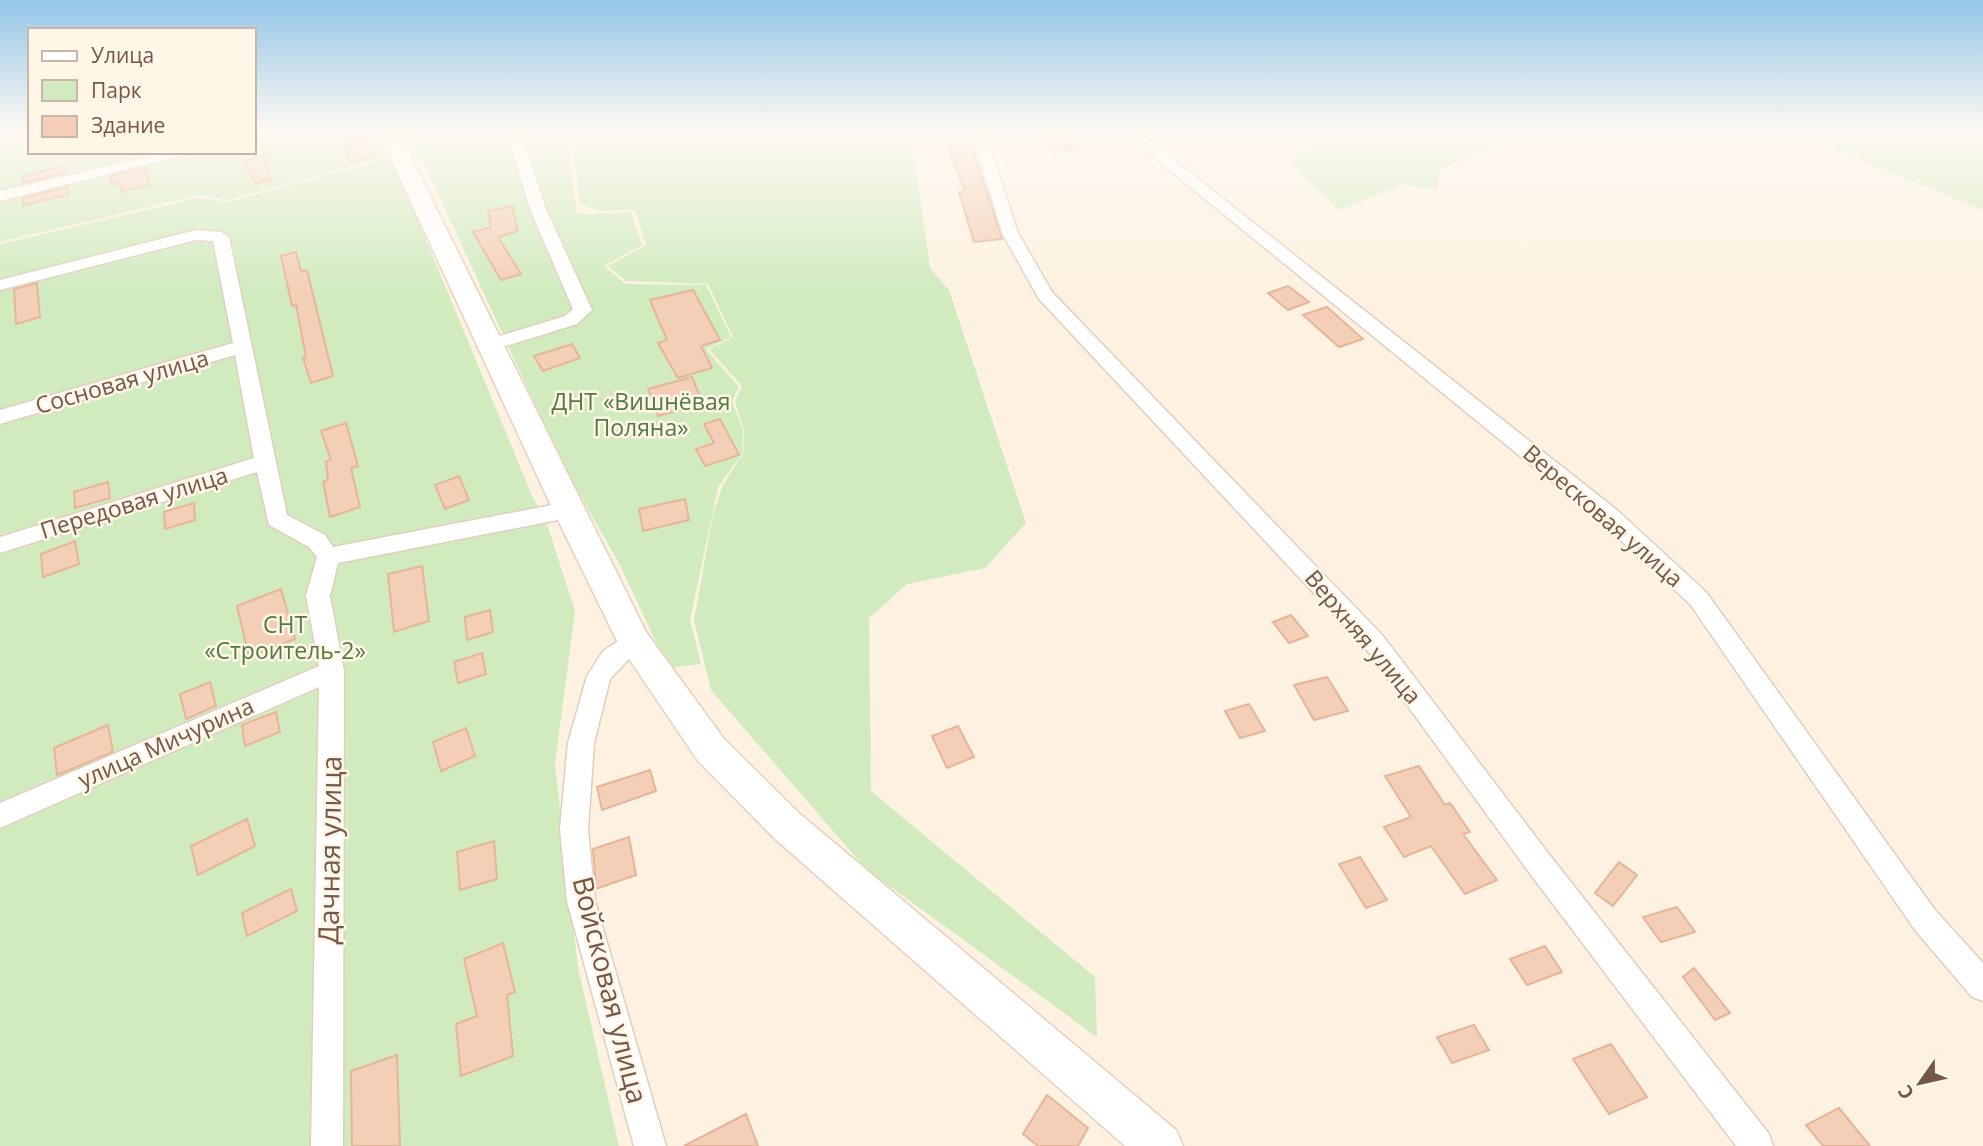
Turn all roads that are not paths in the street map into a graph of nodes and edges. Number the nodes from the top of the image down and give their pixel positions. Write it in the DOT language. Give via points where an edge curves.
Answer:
graph roads {
  1 [pos="41,186"];
  2 [pos="414,186"];
  3 [pos="531,186"];
  4 [pos="996,186"];
  5 [pos="1198,186"];
  6 [pos="0,196"];
  7 [pos="0,285"];
  8 [pos="490,345"];
  9 [pos="245,346"];
  10 [pos="0,417"];
  11 [pos="267,461"];
  12 [pos="568,510"];
  13 [pos="0,545"];
  14 [pos="328,556"];
  15 [pos="634,641"];
  16 [pos="332,671"];
  17 [pos="0,816"];
  18 [pos="1983,986"];
  19 [pos="327,1146"];
  20 [pos="650,1146"];
  21 [pos="1160,1146"];
  22 [pos="1757,1146"];
  1 -- 6 [label="street"];
  2 -- 8 [label="main road"];
  3 -- 8 [label="street" via="583,310 571,320"];
  4 -- 22 [label="street, Верхняя улица" via="1010,233 1045,295 1375,643"];
  5 -- 18 [label="street, Вересковая улица" via="1610,517 1698,598 1925,920"];
  7 -- 9 [label="street" via="196,235 221,237"];
  8 -- 12 [label="main road"];
  9 -- 10 [label="street, Сосновая улица"];
  9 -- 11 [label="street"];
  11 -- 13 [label="street, Передовая улица"];
  11 -- 14 [label="street" via="277,519 317,541"];
  12 -- 14 [label="street"];
  12 -- 15 [label="main road"];
  14 -- 16 [label="street, Дачная улица" via="318,596"];
  15 -- 20 [label="street, Войсковая улица" via="611,658 599,676 582,743 574,829 581,901"];
  15 -- 21 [label="main road" via="711,750 787,825"];
  16 -- 17 [label="street, улица Мичурина"];
  16 -- 19 [label="street, Дачная улица"];
}
